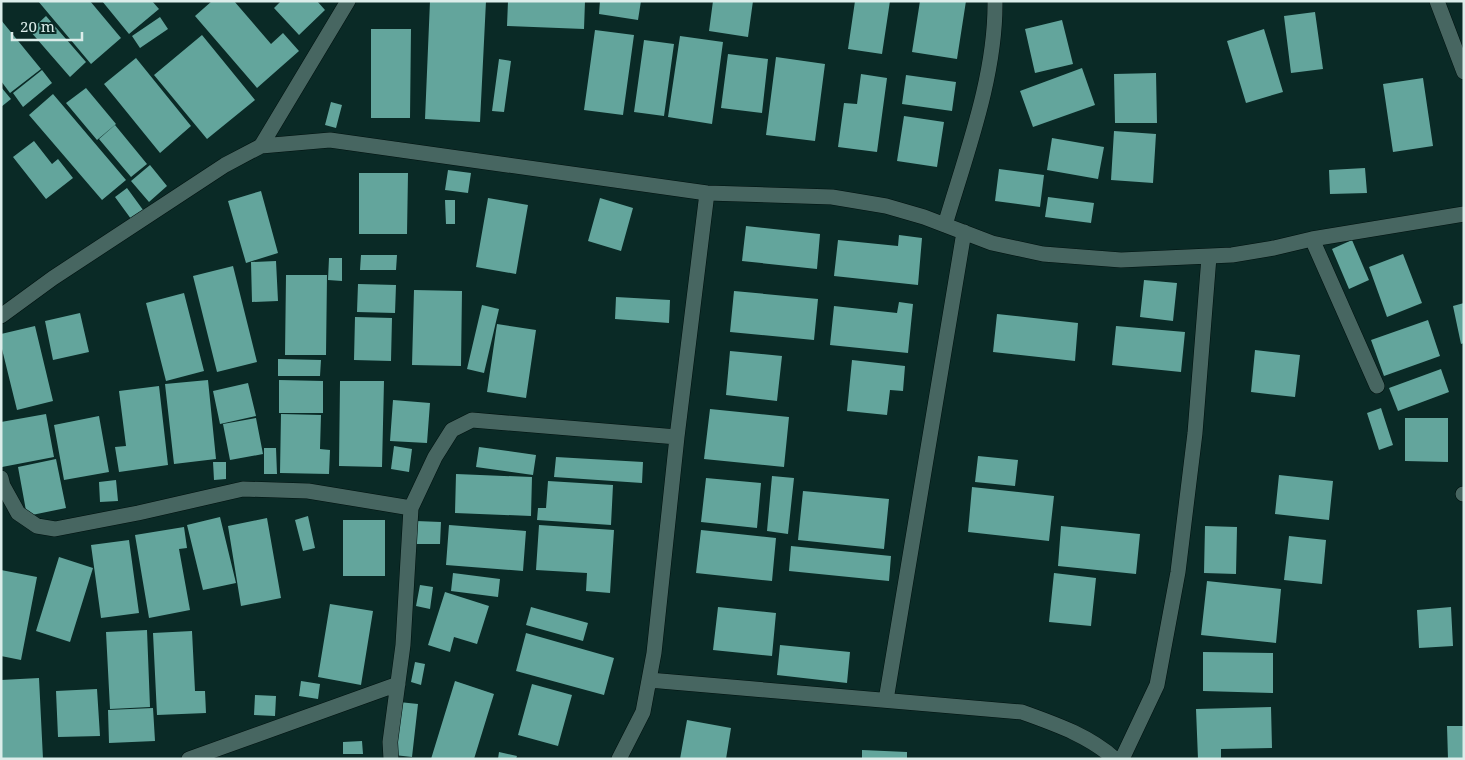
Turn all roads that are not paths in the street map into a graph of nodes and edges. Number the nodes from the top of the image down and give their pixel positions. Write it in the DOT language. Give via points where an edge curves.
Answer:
graph roads {
  1 [pos="348,1"];
  2 [pos="995,1"];
  3 [pos="1437,1"];
  4 [pos="1464,72"];
  5 [pos="261,146"];
  6 [pos="707,193"];
  7 [pos="1464,214"];
  8 [pos="945,225"];
  9 [pos="964,232"];
  10 [pos="1312,239"];
  11 [pos="1209,257"];
  12 [pos="1,316"];
  13 [pos="1376,386"];
  14 [pos="677,437"];
  15 [pos="1,478"];
  16 [pos="411,508"];
  17 [pos="649,680"];
  18 [pos="398,684"];
  19 [pos="886,700"];
  20 [pos="189,759"];
  21 [pos="391,759"];
  22 [pos="619,759"];
  23 [pos="1115,759"];
  24 [pos="1122,759"];
  1 -- 5 [label="street"];
  2 -- 8 [label="street" via="984,96"];
  3 -- 4 [label="street"];
  5 -- 6 [label="street" via="330,140"];
  5 -- 12 [label="street" via="225,165"];
  6 -- 8 [label="street" via="832,197 886,206"];
  6 -- 14 [label="street"];
  7 -- 10 [label="street"];
  8 -- 9 [label="street"];
  9 -- 11 [label="street" via="992,243 1043,254 1121,260"];
  9 -- 19 [label="street"];
  10 -- 11 [label="street"];
  10 -- 13 [label="street"];
  11 -- 24 [label="street" via="1195,433 1178,572 1157,685"];
  14 -- 16 [label="street" via="472,420 452,430"];
  14 -- 17 [label="street"];
  15 -- 16 [label="street" via="18,513 37,526 55,529 243,489 308,491"];
  16 -- 18 [label="street"];
  17 -- 19 [label="street"];
  17 -- 22 [label="street" via="643,712"];
  18 -- 20 [label="street"];
  18 -- 21 [label="street" via="390,742"];
  19 -- 23 [label="street" via="1022,712 1066,728 1102,747"];
}
